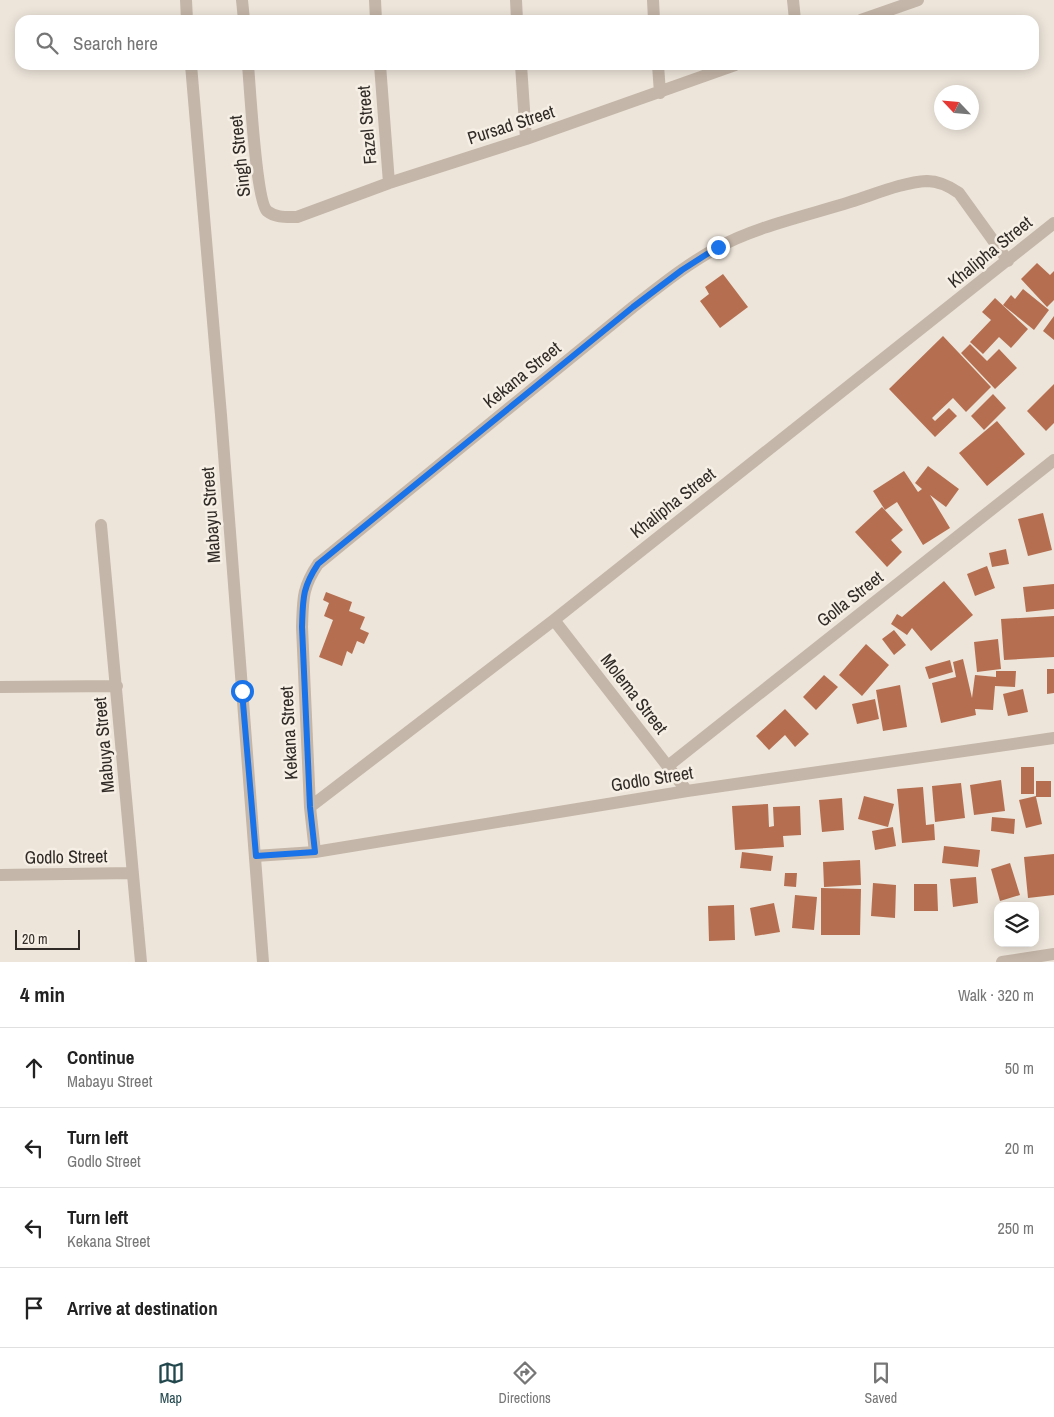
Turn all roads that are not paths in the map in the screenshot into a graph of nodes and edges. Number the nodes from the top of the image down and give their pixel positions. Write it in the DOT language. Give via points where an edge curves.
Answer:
graph roads {
  1 [pos="186,0"];
  2 [pos="242,0"];
  3 [pos="374,0"];
  4 [pos="516,0"];
  5 [pos="653,0"];
  6 [pos="794,0"];
  7 [pos="918,0"];
  8 [pos="187,15"];
  9 [pos="244,15"];
  10 [pos="376,15"];
  11 [pos="517,15"];
  12 [pos="654,15"];
  13 [pos="795,15"];
  14 [pos="875,15"];
  15 [pos="191,70"];
  16 [pos="248,70"];
  17 [pos="380,70"];
  18 [pos="521,70"];
  19 [pos="658,70"];
  20 [pos="722,70"];
  21 [pos="660,93"];
  22 [pos="526,139"];
  23 [pos="389,183"];
  24 [pos="297,217"];
  25 [pos="1054,223"];
  26 [pos="1008,261"];
  27 [pos="1054,460"];
  28 [pos="101,525"];
  29 [pos="554,620"];
  30 [pos="117,686"];
  31 [pos="0,687"];
  32 [pos="1054,738"];
  33 [pos="668,766"];
  34 [pos="686,791"];
  35 [pos="310,807"];
  36 [pos="315,852"];
  37 [pos="256,856"];
  38 [pos="132,873"];
  39 [pos="0,875"];
  40 [pos="1054,954"];
  41 [pos="264,960"];
  42 [pos="141,962"];
  43 [pos="1002,962"];
  1 -- 8 [label="street"];
  2 -- 9 [label="street"];
  3 -- 10 [label="street"];
  4 -- 11 [label="street"];
  5 -- 12 [label="street"];
  6 -- 13 [label="street"];
  7 -- 14 [label="street"];
  15 -- 37 [label="street, Mabayu Street"];
  16 -- 24 [label="street, Singh Street" via="263,204 282,218"];
  17 -- 23 [label="street, Fazel Street"];
  18 -- 22 [label="street"];
  19 -- 21 [label="street"];
  20 -- 21 [label="street, Pursad Street"];
  21 -- 22 [label="street, Pursad Street"];
  22 -- 23 [label="street, Pursad Street"];
  23 -- 24 [label="street, Pursad Street"];
  25 -- 26 [label="street, Khalipha Street"];
  26 -- 29 [label="street, Khalipha Street"];
  26 -- 35 [label="street, Kekana Street" via="959,193 940,183 927,181 891,189 743,237 682,270 633,307 318,564 308,579 303,597 302,627"];
  27 -- 33 [label="street, Golla Street"];
  28 -- 30 [label="street, Mabuya Street"];
  29 -- 33 [label="street, Molema Street"];
  29 -- 35 [label="street, Khalipha Street"];
  30 -- 31 [label="street"];
  30 -- 38 [label="street, Mabuya Street"];
  32 -- 34 [label="street, Godlo Street"];
  33 -- 34 [label="street, Molema Street"];
  34 -- 36 [label="street, Godlo Street"];
  35 -- 36 [label="street, Kekana Street"];
  36 -- 37 [label="street, Godlo Street"];
  37 -- 41 [label="street, Mabayu Street"];
  38 -- 39 [label="street, Godlo Street"];
  38 -- 42 [label="street, Mabuya Street"];
  40 -- 43 [label="street"];
}
